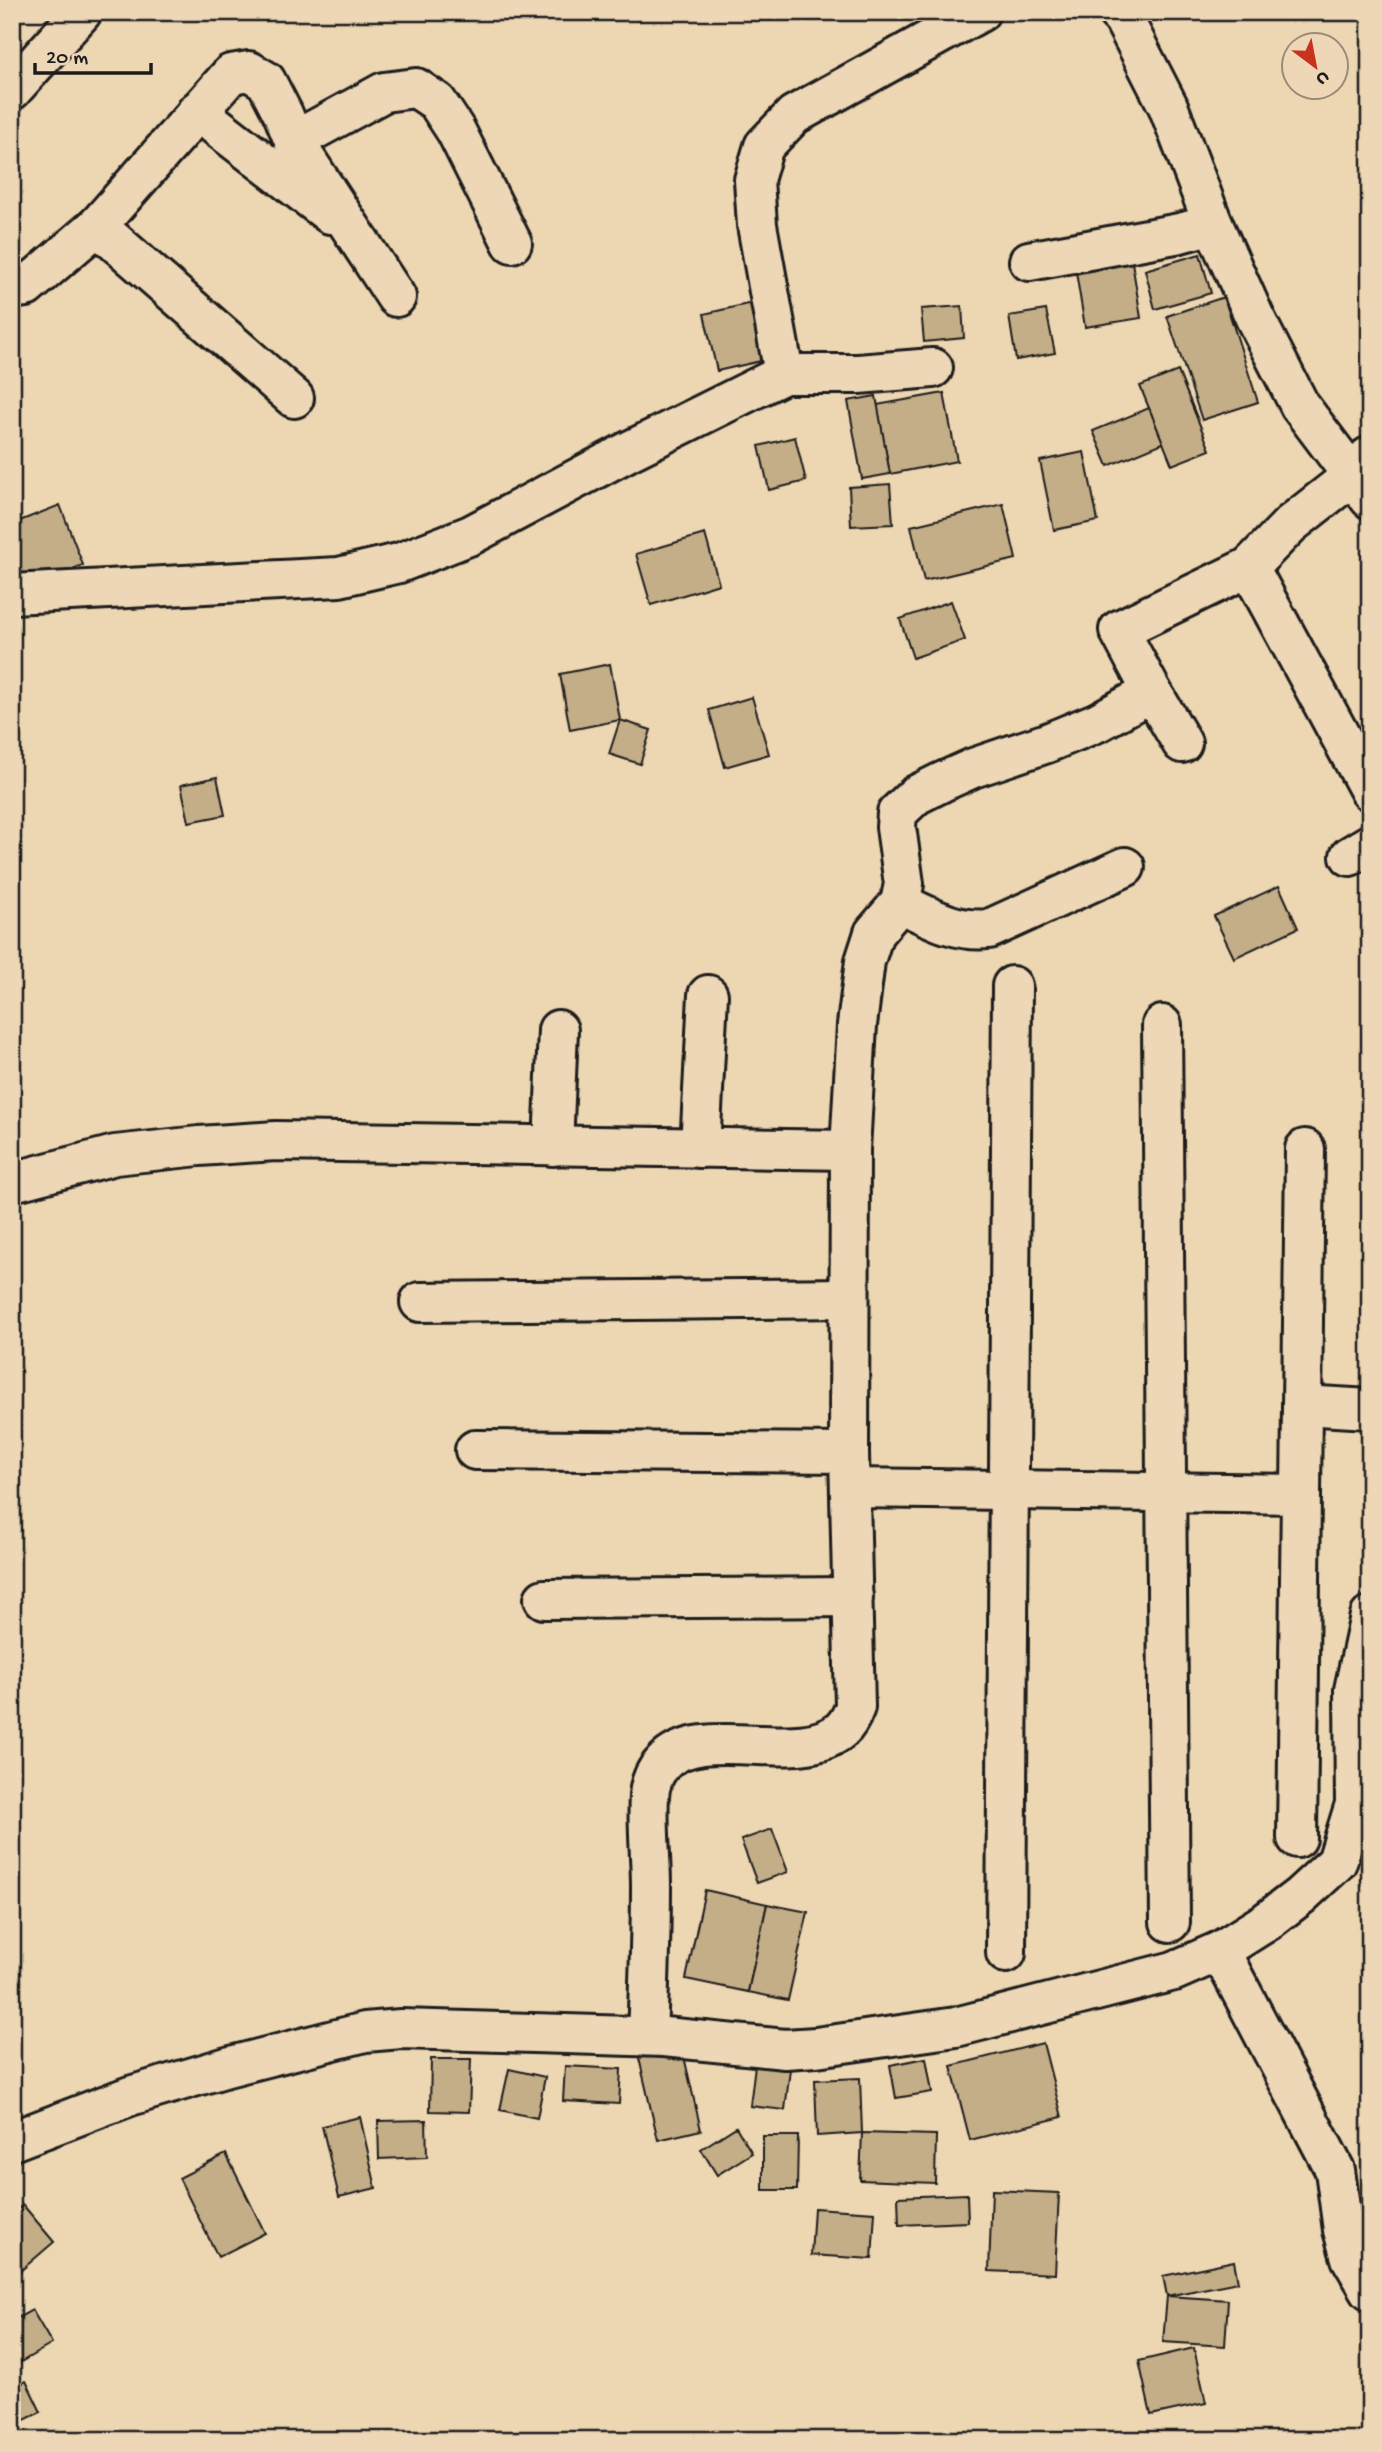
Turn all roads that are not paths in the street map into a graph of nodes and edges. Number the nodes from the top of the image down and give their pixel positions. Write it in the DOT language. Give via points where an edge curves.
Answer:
graph roads {
  1 [pos="82,12"];
  2 [pos="1117,12"];
  3 [pos="968,14"];
  4 [pos="12,90"];
  5 [pos="197,111"];
  6 [pos="294,141"];
  7 [pos="1213,224"];
  8 [pos="97,226"];
  9 [pos="354,232"];
  10 [pos="512,243"];
  11 [pos="1029,261"];
  12 [pos="12,289"];
  13 [pos="396,298"];
  14 [pos="933,368"];
  15 [pos="784,374"];
  16 [pos="294,398"];
  17 [pos="1364,477"];
  18 [pos="1249,567"];
  19 [pos="12,594"];
  20 [pos="1152,692"];
  21 [pos="1182,743"];
  22 [pos="1370,791"];
  23 [pos="1125,867"];
  24 [pos="900,903"];
  25 [pos="1012,986"];
  26 [pos="708,995"];
  27 [pos="1162,1024"];
  28 [pos="558,1030"];
  29 [pos="553,1146"];
  30 [pos="700,1148"];
  31 [pos="1304,1149"];
  32 [pos="850,1150"];
  33 [pos="12,1182"];
  34 [pos="849,1298"];
  35 [pos="420,1302"];
  36 [pos="1302,1405"];
  37 [pos="1370,1409"];
  38 [pos="475,1450"];
  39 [pos="850,1471"];
  40 [pos="1009,1491"];
  41 [pos="1166,1493"];
  42 [pos="1301,1494"];
  43 [pos="853,1597"];
  44 [pos="544,1600"];
  45 [pos="1370,1616"];
  46 [pos="1297,1838"];
  47 [pos="1170,1922"];
  48 [pos="1220,1951"];
  49 [pos="1006,1953"];
  50 [pos="648,2036"];
  51 [pos="12,2141"];
  52 [pos="1370,2290"];
  1 -- 4 [label="street"];
  2 -- 7 [label="street" via="1167,106"];
  3 -- 15 [label="street" via="794,115 764,146 754,180 757,225"];
  5 -- 6 [label="street" via="231,74 249,71 266,81"];
  5 -- 8 [label="street"];
  5 -- 9 [label="street"];
  6 -- 9 [label="street"];
  6 -- 10 [label="street" via="384,92 416,88 437,102 456,131"];
  7 -- 11 [label="street"];
  7 -- 17 [label="street" via="1300,406 1332,452"];
  8 -- 12 [label="street" via="26,287"];
  8 -- 16 [label="street"];
  9 -- 13 [label="street"];
  14 -- 15 [label="street"];
  15 -- 19 [label="street" via="471,535 399,563 339,577"];
  17 -- 18 [label="street" via="1291,524"];
  18 -- 20 [label="street" via="1119,630"];
  18 -- 22 [label="street"];
  20 -- 21 [label="street"];
  20 -- 24 [label="street" via="1098,722 973,768 905,803 897,813 896,827 904,884"];
  23 -- 24 [label="street" via="989,929 956,928"];
  24 -- 32 [label="street" via="874,933 865,961"];
  25 -- 40 [label="street"];
  26 -- 30 [label="street"];
  27 -- 41 [label="street"];
  28 -- 29 [label="street"];
  29 -- 30 [label="street"];
  29 -- 33 [label="street" via="276,1141 212,1145 115,1155"];
  30 -- 32 [label="street"];
  31 -- 36 [label="street"];
  32 -- 34 [label="street"];
  34 -- 35 [label="street"];
  34 -- 39 [label="street"];
  36 -- 37 [label="street"];
  36 -- 42 [label="street"];
  38 -- 39 [label="street"];
  39 -- 40 [label="street"];
  39 -- 43 [label="street"];
  40 -- 41 [label="street"];
  40 -- 49 [label="street"];
  41 -- 42 [label="street"];
  41 -- 47 [label="street"];
  42 -- 46 [label="street"];
  43 -- 44 [label="street"];
  43 -- 50 [label="street" via="855,1707 840,1731 800,1744 706,1745 680,1750 655,1771 649,1794"];
  45 -- 48 [label="street" via="1354,1690 1355,1804 1338,1862 1266,1922"];
  48 -- 50 [label="street" via="1174,1971 956,2027 849,2043 785,2049"];
  48 -- 52 [label="street" via="1335,2170 1351,2258"];
  50 -- 51 [label="street" via="401,2029 365,2032 142,2093"];
}
